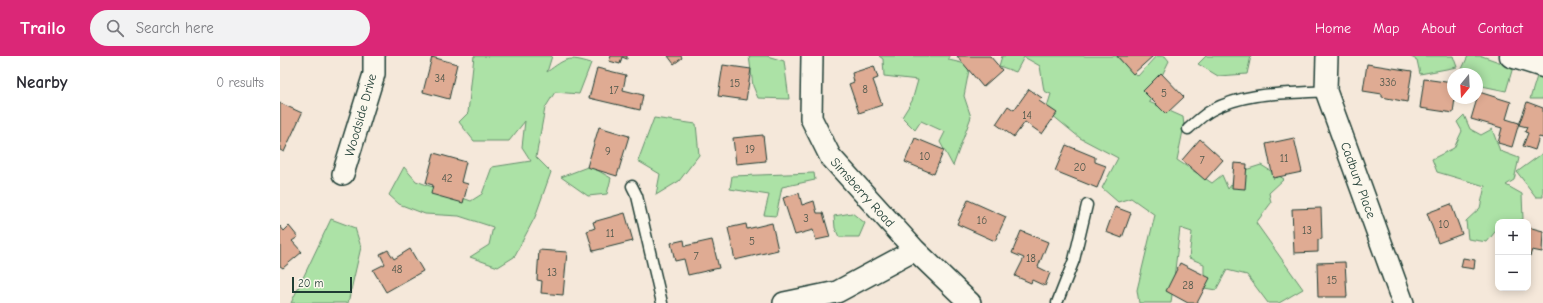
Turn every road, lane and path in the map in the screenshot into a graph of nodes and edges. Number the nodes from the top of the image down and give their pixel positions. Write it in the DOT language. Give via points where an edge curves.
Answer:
graph roads {
  1 [pos="374,56"];
  2 [pos="812,56"];
  3 [pos="1327,56"];
  4 [pos="1511,56"];
  5 [pos="1543,66"];
  6 [pos="1326,91"];
  7 [pos="1188,129"];
  8 [pos="343,174"];
  9 [pos="632,186"];
  10 [pos="1087,205"];
  11 [pos="915,250"];
  12 [pos="662,303"];
  13 [pos="784,303"];
  14 [pos="970,303"];
  15 [pos="1057,303"];
  16 [pos="1403,303"];
  1 -- 8 [label="street, Woodside Drive" via="374,74"];
  2 -- 11 [label="street, Simsberry Road" via="811,118 830,156"];
  3 -- 6 [label="street, Cadbury Place"];
  4 -- 5 [label="street"];
  6 -- 7 [label="lane" via="1240,99 1211,110"];
  6 -- 16 [label="street, Cadbury Place"];
  9 -- 12 [label="lane" via="638,196"];
  10 -- 15 [label="lane" via="1074,260"];
  11 -- 13 [label="street" via="837,292"];
  11 -- 14 [label="street, Simsberry Road"];
}
